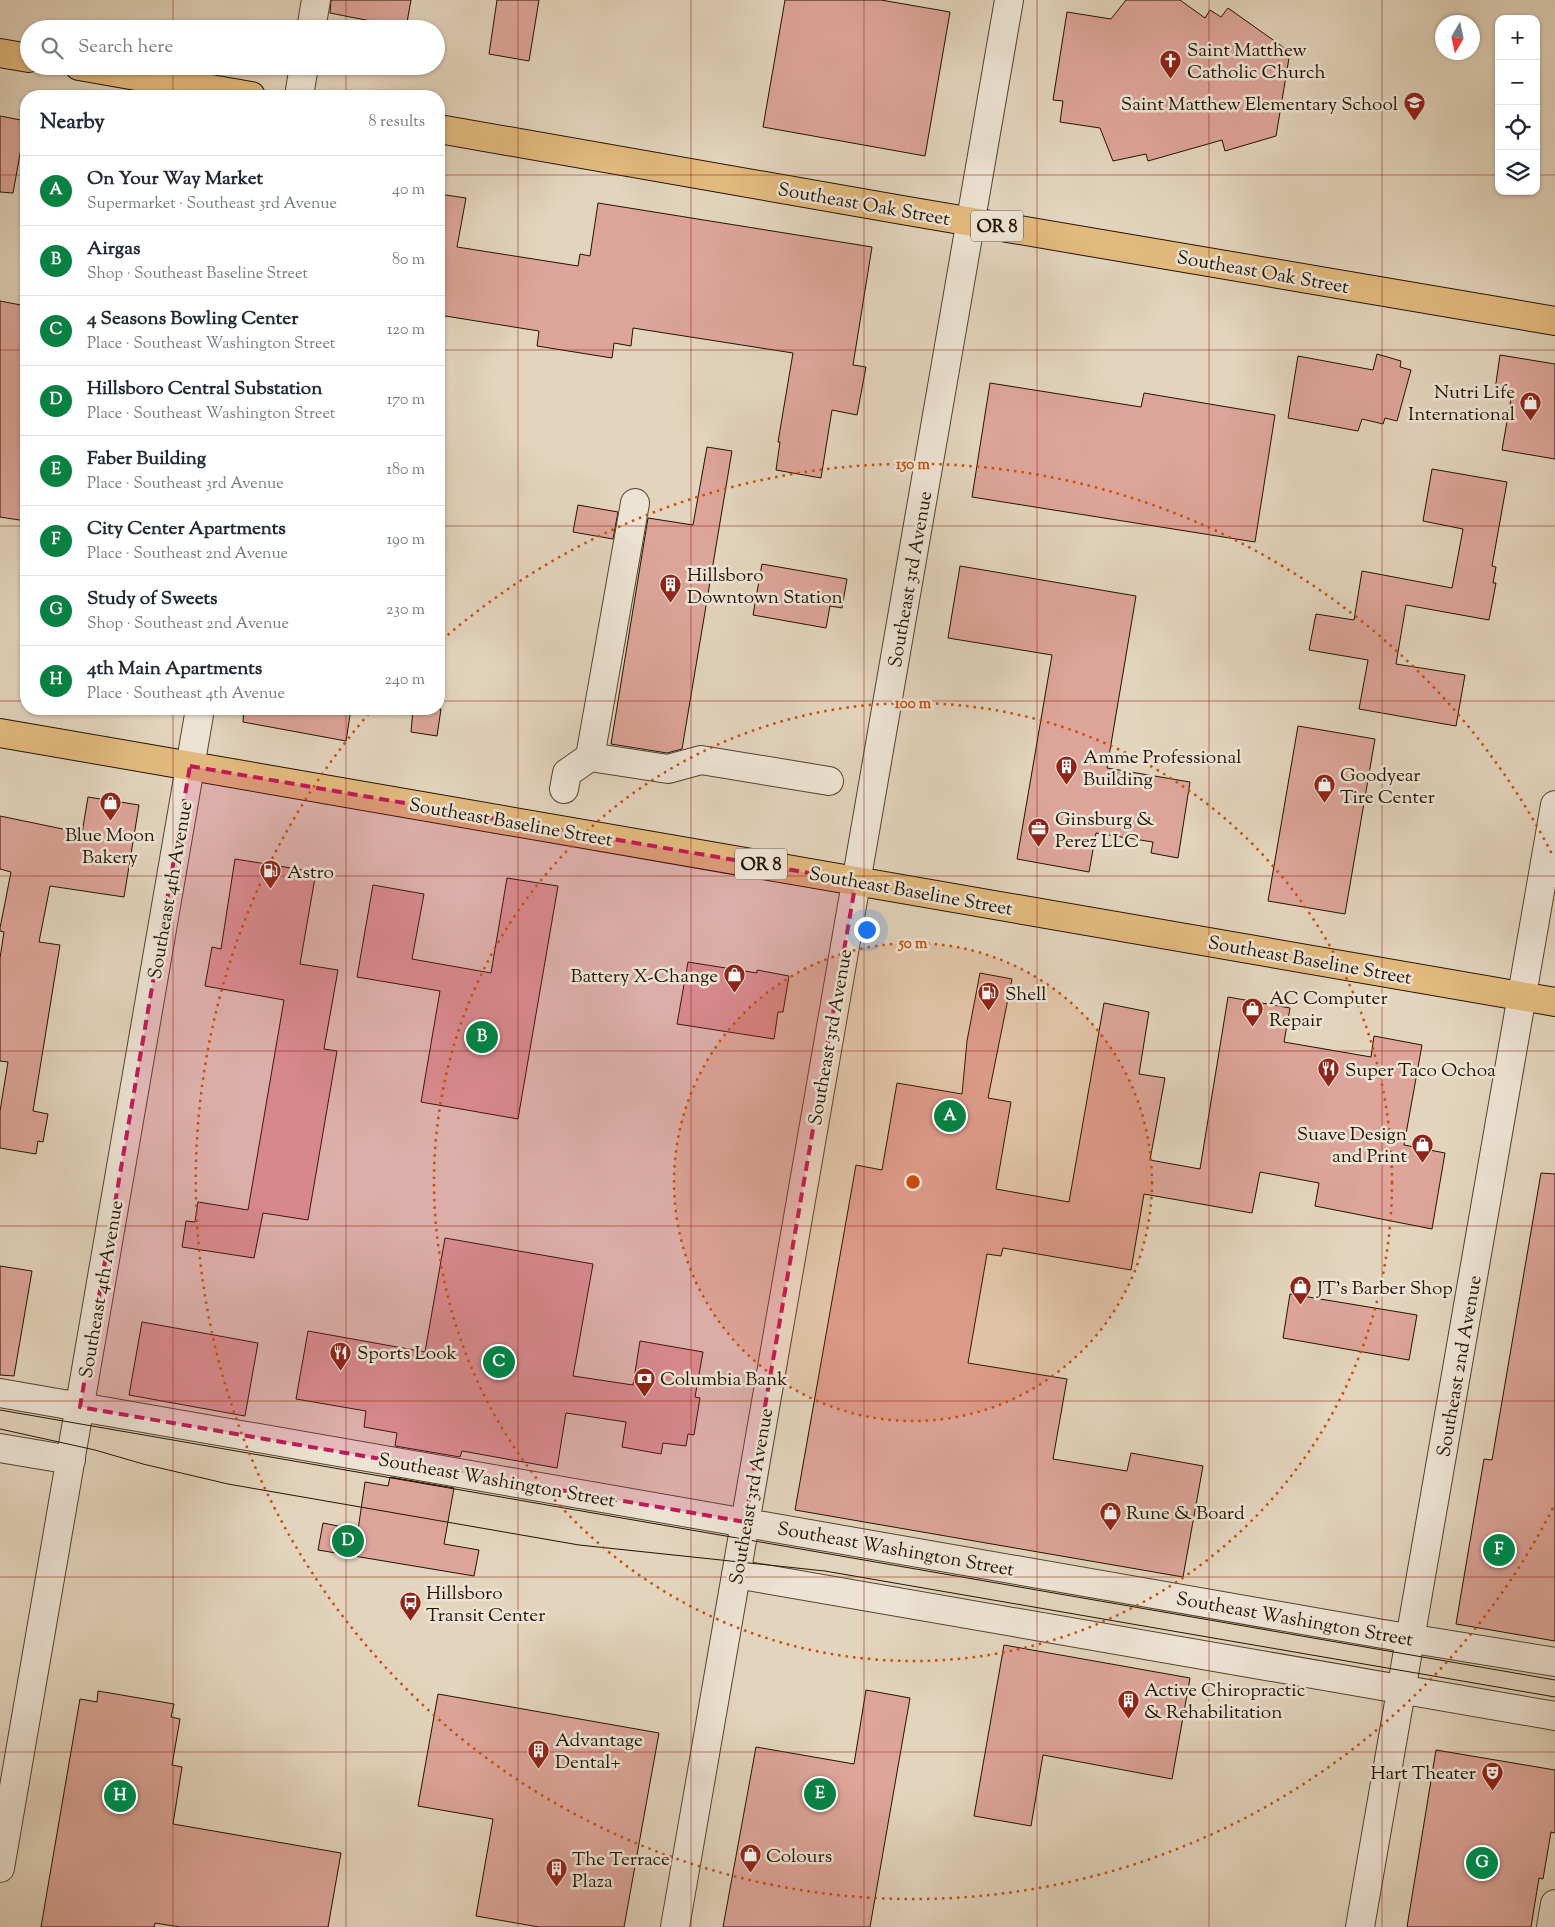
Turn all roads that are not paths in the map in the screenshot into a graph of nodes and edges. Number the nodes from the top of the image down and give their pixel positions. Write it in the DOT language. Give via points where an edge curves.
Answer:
graph roads {
  1 [pos="316,0"];
  2 [pos="1009,0"];
  3 [pos="313,20"];
  4 [pos="0,53"];
  5 [pos="20,56"];
  6 [pos="131,75"];
  7 [pos="302,75"];
  8 [pos="217,90"];
  9 [pos="300,90"];
  10 [pos="445,130"];
  11 [pos="971,221"];
  12 [pos="1555,320"];
  13 [pos="635,502"];
  14 [pos="199,715"];
  15 [pos="0,733"];
  16 [pos="590,757"];
  17 [pos="190,766"];
  18 [pos="830,780"];
  19 [pos="564,788"];
  20 [pos="1555,805"];
  21 [pos="856,881"];
  22 [pos="1522,995"];
  23 [pos="1555,1002"];
  24 [pos="0,1393"];
  25 [pos="80,1407"];
  26 [pos="0,1448"];
  27 [pos="71,1460"];
  28 [pos="745,1522"];
  29 [pos="736,1574"];
  30 [pos="1410,1638"];
  31 [pos="1555,1662"];
  32 [pos="1402,1690"];
  33 [pos="1555,1716"];
  34 [pos="0,1868"];
  35 [pos="1555,1904"];
  36 [pos="675,1927"];
  37 [pos="1360,1927"];
  38 [pos="1551,1927"];
  1 -- 3 [label="street"];
  2 -- 11 [label="street, Southeast 3rd Avenue"];
  4 -- 5 [label="highway"];
  6 -- 8 [label="highway"];
  7 -- 9 [label="street"];
  10 -- 11 [label="highway, Southeast Oak Street / OR 8"];
  11 -- 12 [label="highway, Southeast Oak Street / OR 8"];
  11 -- 21 [label="street, Southeast 3rd Avenue"];
  13 -- 16 [label="street"];
  14 -- 17 [label="street, Southeast 4th Avenue"];
  15 -- 17 [label="highway, Southeast Baseline Street / OR 8"];
  16 -- 18 [label="street" via="668,769 700,760"];
  16 -- 19 [label="street" via="567,773"];
  17 -- 21 [label="highway, Southeast Baseline Street / OR 8"];
  17 -- 25 [label="street, Southeast 4th Avenue"];
  20 -- 22 [label="street, Southeast 2nd Avenue"];
  21 -- 22 [label="highway, Southeast Baseline Street / OR 8"];
  21 -- 28 [label="street, Southeast 3rd Avenue"];
  22 -- 23 [label="highway, Southeast Baseline Street / OR 8"];
  22 -- 30 [label="street, Southeast 2nd Avenue"];
  24 -- 25 [label="street, Southeast Washington Street"];
  25 -- 27 [label="street, Southeast 4th Avenue"];
  25 -- 28 [label="street, Southeast Washington Street"];
  26 -- 27 [label="street"];
  27 -- 34 [label="street, Southeast 4th Avenue"];
  28 -- 29 [label="street, Southeast 3rd Avenue"];
  28 -- 30 [label="street, Southeast Washington Street"];
  29 -- 32 [label="street"];
  29 -- 36 [label="street, Southeast 3rd Avenue"];
  30 -- 31 [label="street, Southeast Washington Street"];
  30 -- 32 [label="street, Southeast 2nd Avenue"];
  32 -- 33 [label="street"];
  32 -- 37 [label="street, Southeast 2nd Avenue"];
  35 -- 38 [label="street"];
}
